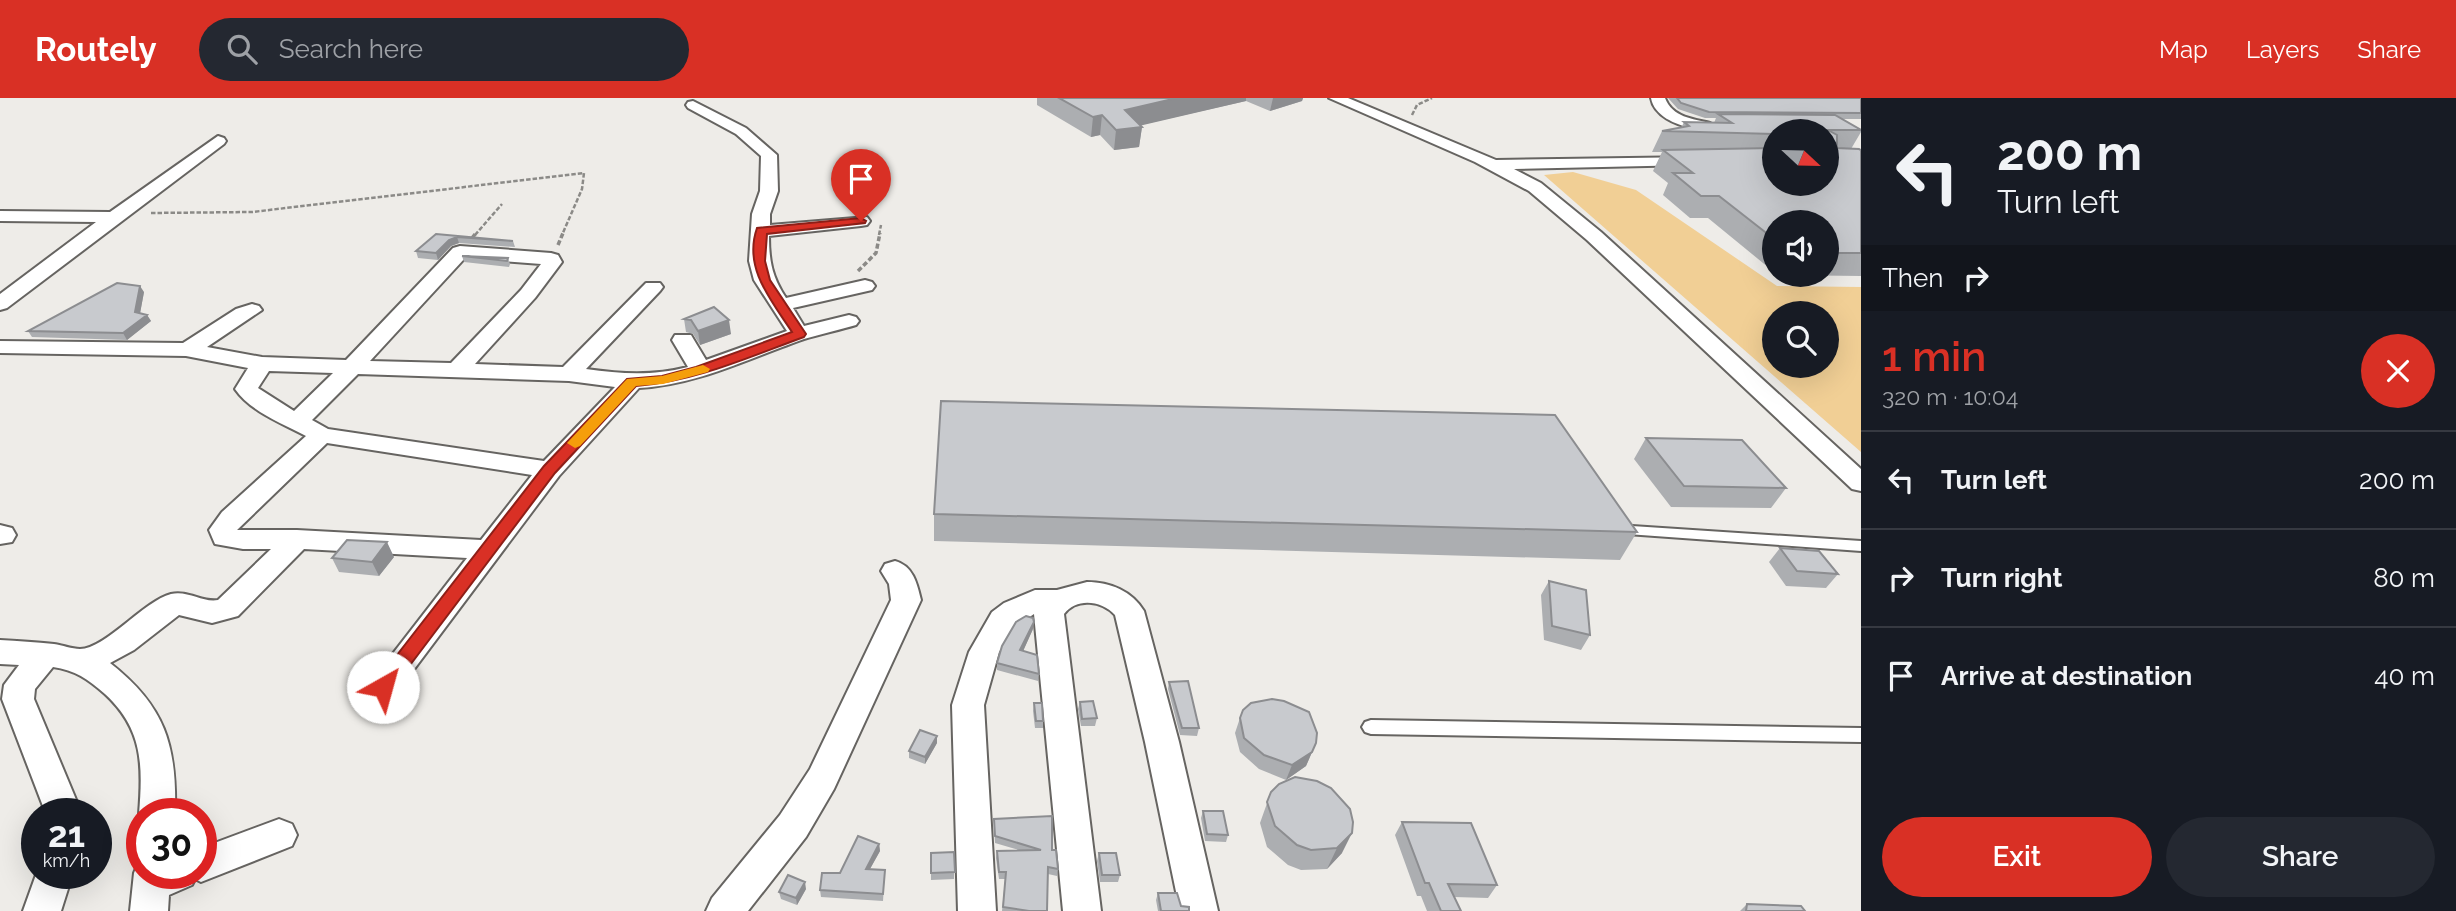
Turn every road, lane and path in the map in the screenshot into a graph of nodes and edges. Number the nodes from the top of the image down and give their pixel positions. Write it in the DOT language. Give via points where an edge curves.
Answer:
graph roads {
  1 [pos="1336,98"];
  2 [pos="1432,98"];
  3 [pos="1658,98"];
  4 [pos="693,105"];
  5 [pos="1405,128"];
  6 [pos="218,141"];
  7 [pos="1444,144"];
  8 [pos="1528,164"];
  9 [pos="1494,166"];
  10 [pos="502,204"];
  11 [pos="0,216"];
  12 [pos="116,216"];
  13 [pos="861,221"];
  14 [pos="761,231"];
  15 [pos="460,251"];
  16 [pos="551,259"];
  17 [pos="653,286"];
  18 [pos="865,286"];
  19 [pos="0,304"];
  20 [pos="781,305"];
  21 [pos="252,310"];
  22 [pos="849,321"];
  23 [pos="799,334"];
  24 [pos="683,340"];
  25 [pos="0,347"];
  26 [pos="186,349"];
  27 [pos="262,364"];
  28 [pos="349,368"];
  29 [pos="458,369"];
  30 [pos="701,370"];
  31 [pos="569,374"];
  32 [pos="632,382"];
  33 [pos="298,420"];
  34 [pos="322,435"];
  35 [pos="550,470"];
  36 [pos="1861,483"];
  37 [pos="1632,531"];
  38 [pos="297,539"];
  39 [pos="1861,546"];
  40 [pos="491,550"];
  41 [pos="895,571"];
  42 [pos="1058,601"];
  43 [pos="0,652"];
  44 [pos="44,656"];
  45 [pos="85,662"];
  46 [pos="383,687"];
  47 [pos="1371,727"];
  48 [pos="1861,735"];
  49 [pos="58,798"];
  50 [pos="158,798"];
  51 [pos="279,835"];
  52 [pos="217,859"];
  53 [pos="50,889"];
  54 [pos="42,911"];
  55 [pos="725,911"];
  56 [pos="977,911"];
  57 [pos="1082,911"];
  58 [pos="1199,911"];
  1 -- 5 [label="street"];
  2 -- 5 [label="path" via="1417,105"];
  3 -- 8 [label="street" via="1658,104 1679,121 1706,128 1712,153"];
  4 -- 14 [label="street" via="741,131 769,155 769,191"];
  5 -- 7 [label="street"];
  6 -- 12 [label="street"];
  7 -- 8 [label="street" via="1489,147"];
  7 -- 9 [label="street"];
  8 -- 9 [label="street"];
  9 -- 36 [label="street" via="1535,187 1594,236"];
  10 -- 15 [label="path"];
  11 -- 12 [label="street"];
  12 -- 16 [label="path" via="252,212 584,173 582,189"];
  12 -- 19 [label="street"];
  13 -- 14 [label="street"];
  13 -- 18 [label="path" via="882,226 876,253 857,274"];
  14 -- 20 [label="street" via="761,270"];
  15 -- 16 [label="street"];
  15 -- 28 [label="street"];
  16 -- 29 [label="street" via="528,294"];
  17 -- 31 [label="street"];
  18 -- 20 [label="street"];
  20 -- 23 [label="street"];
  21 -- 26 [label="street" via="239,313 206,340"];
  22 -- 23 [label="street"];
  23 -- 30 [label="street"];
  24 -- 30 [label="street"];
  25 -- 26 [label="street"];
  26 -- 27 [label="street"];
  27 -- 28 [label="street"];
  27 -- 33 [label="street" via="246,389 248,393"];
  28 -- 29 [label="street"];
  28 -- 33 [label="street"];
  29 -- 31 [label="street"];
  30 -- 32 [label="street"];
  31 -- 32 [label="street"];
  32 -- 35 [label="street"];
  33 -- 34 [label="street"];
  34 -- 35 [label="street"];
  34 -- 38 [label="street" via="222,530 232,539"];
  35 -- 40 [label="street"];
  37 -- 39 [label="lane"];
  38 -- 40 [label="street"];
  38 -- 45 [label="street" via="228,608 212,612 175,604 123,642"];
  40 -- 46 [label="street"];
  41 -- 55 [label="street" via="903,582 906,600 843,738 793,825"];
  42 -- 56 [label="street" via="1035,601 1002,620 984,652 968,705"];
  42 -- 57 [label="street" via="1049,613"];
  42 -- 58 [label="street" via="1097,592 1118,599 1129,611"];
  43 -- 44 [label="street"];
  44 -- 45 [label="street"];
  44 -- 49 [label="street" via="20,685 18,699"];
  45 -- 50 [label="street" via="132,700 152,735 158,753"];
  47 -- 48 [label="lane"];
  51 -- 52 [label="street"];
  53 -- 54 [label="street"];
}
